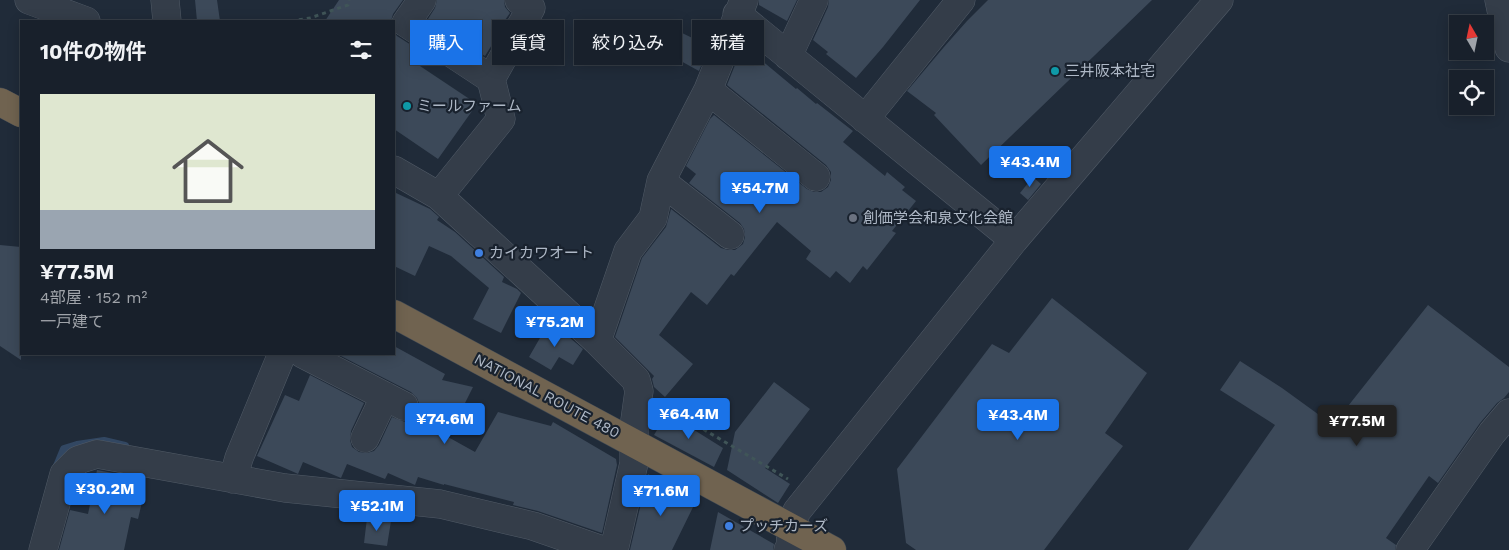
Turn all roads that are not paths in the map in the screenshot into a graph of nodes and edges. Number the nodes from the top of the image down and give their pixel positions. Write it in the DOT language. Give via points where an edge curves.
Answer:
graph roads {
  1 [pos="29,0"];
  2 [pos="164,0"];
  3 [pos="422,0"];
  4 [pos="519,0"];
  5 [pos="814,0"];
  6 [pos="961,0"];
  7 [pos="1219,0"];
  8 [pos="1499,0"];
  9 [pos="741,7"];
  10 [pos="83,20"];
  11 [pos="167,20"];
  12 [pos="1509,48"];
  13 [pos="788,56"];
  14 [pos="491,79"];
  15 [pos="708,90"];
  16 [pos="0,102"];
  17 [pos="20,112"];
  18 [pos="865,119"];
  19 [pos="395,171"];
  20 [pos="816,177"];
  21 [pos="661,181"];
  22 [pos="439,196"];
  23 [pos="730,235"];
  24 [pos="1014,240"];
  25 [pos="395,315"];
  26 [pos="597,341"];
  27 [pos="282,355"];
  28 [pos="305,355"];
  29 [pos="1503,429"];
  30 [pos="365,438"];
  31 [pos="634,443"];
  32 [pos="233,479"];
  33 [pos="789,539"];
  34 [pos="43,550"];
  35 [pos="602,550"];
  36 [pos="614,550"];
  37 [pos="832,550"];
  38 [pos="1410,550"];
  1 -- 10 [label="street"];
  2 -- 11 [label="street"];
  3 -- 14 [label="street" via="406,23"];
  4 -- 14 [label="street" via="531,8"];
  5 -- 13 [label="street"];
  6 -- 18 [label="street"];
  7 -- 24 [label="street"];
  8 -- 12 [label="street"];
  9 -- 13 [label="street"];
  9 -- 15 [label="street"];
  13 -- 18 [label="street"];
  14 -- 22 [label="street" via="501,119"];
  15 -- 20 [label="street"];
  15 -- 21 [label="street"];
  16 -- 17 [label="highway"];
  18 -- 24 [label="street"];
  19 -- 22 [label="street"];
  21 -- 23 [label="street"];
  21 -- 26 [label="street" via="653,218 628,251"];
  22 -- 26 [label="street"];
  24 -- 33 [label="street" via="797,511"];
  25 -- 31 [label="highway, NATIONAL ROUTE 480"];
  26 -- 31 [label="street" via="636,380 639,392"];
  27 -- 32 [label="street"];
  28 -- 30 [label="street" via="395,401"];
  29 -- 38 [label="street"];
  31 -- 33 [label="highway, NATIONAL ROUTE 480"];
  31 -- 36 [label="street" via="634,463"];
  32 -- 34 [label="street" via="97,454 78,460 64,474"];
  32 -- 35 [label="street" via="285,488 440,504 533,526"];
  33 -- 37 [label="highway, NATIONAL ROUTE 480"];
}
